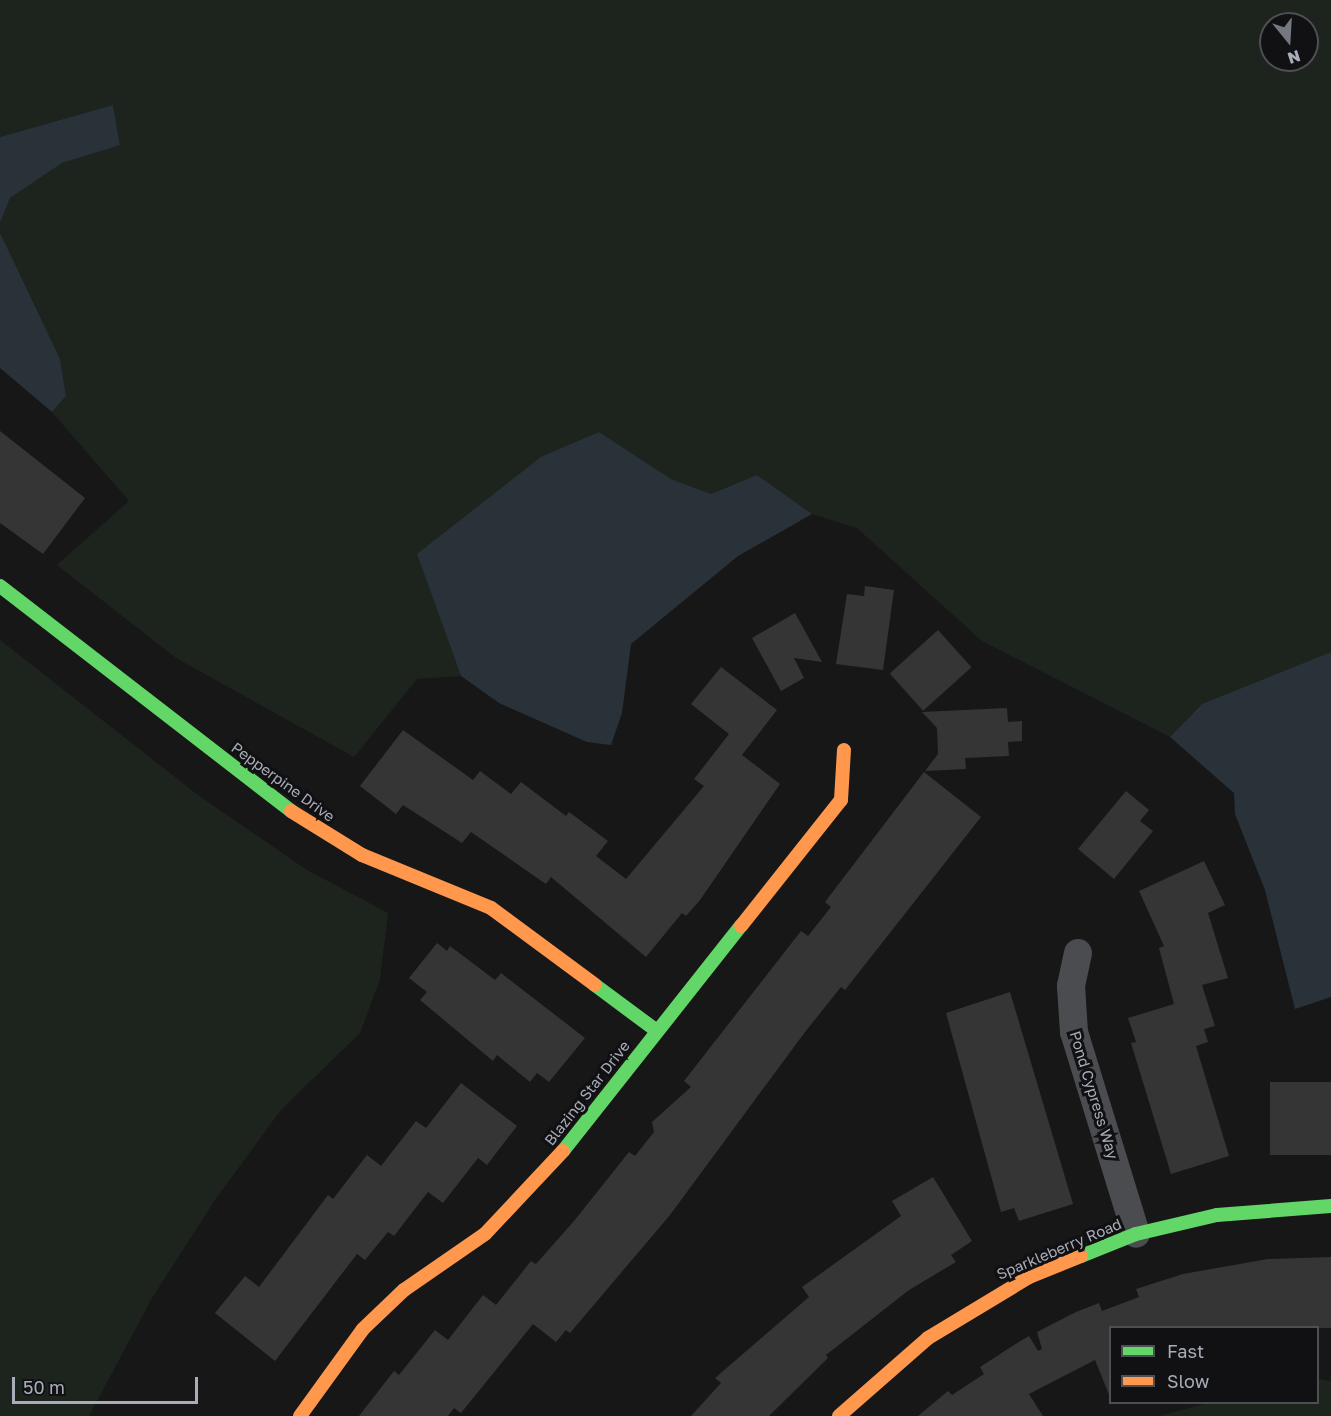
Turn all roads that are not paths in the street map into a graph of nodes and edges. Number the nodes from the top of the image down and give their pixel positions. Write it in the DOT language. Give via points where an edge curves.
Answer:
graph roads {
  1 [pos="0,586"];
  2 [pos="844,750"];
  3 [pos="1078,953"];
  4 [pos="657,1030"];
  5 [pos="1331,1206"];
  6 [pos="1136,1234"];
  7 [pos="300,1416"];
  8 [pos="839,1416"];
  1 -- 4 [label="street, Pepperpine Drive" via="308,824 363,855 490,908"];
  2 -- 4 [label="street, Blazing Star Drive" via="841,800"];
  3 -- 6 [label="street, Pond Cypress Way" via="1071,986 1074,1032"];
  4 -- 7 [label="street, Blazing Star Drive" via="537,1184 485,1234 404,1290 371,1321"];
  5 -- 6 [label="street, Sparkleberry Road" via="1217,1215"];
  6 -- 8 [label="street, Sparkleberry Road" via="1029,1277 974,1307 880,1376"];
}
